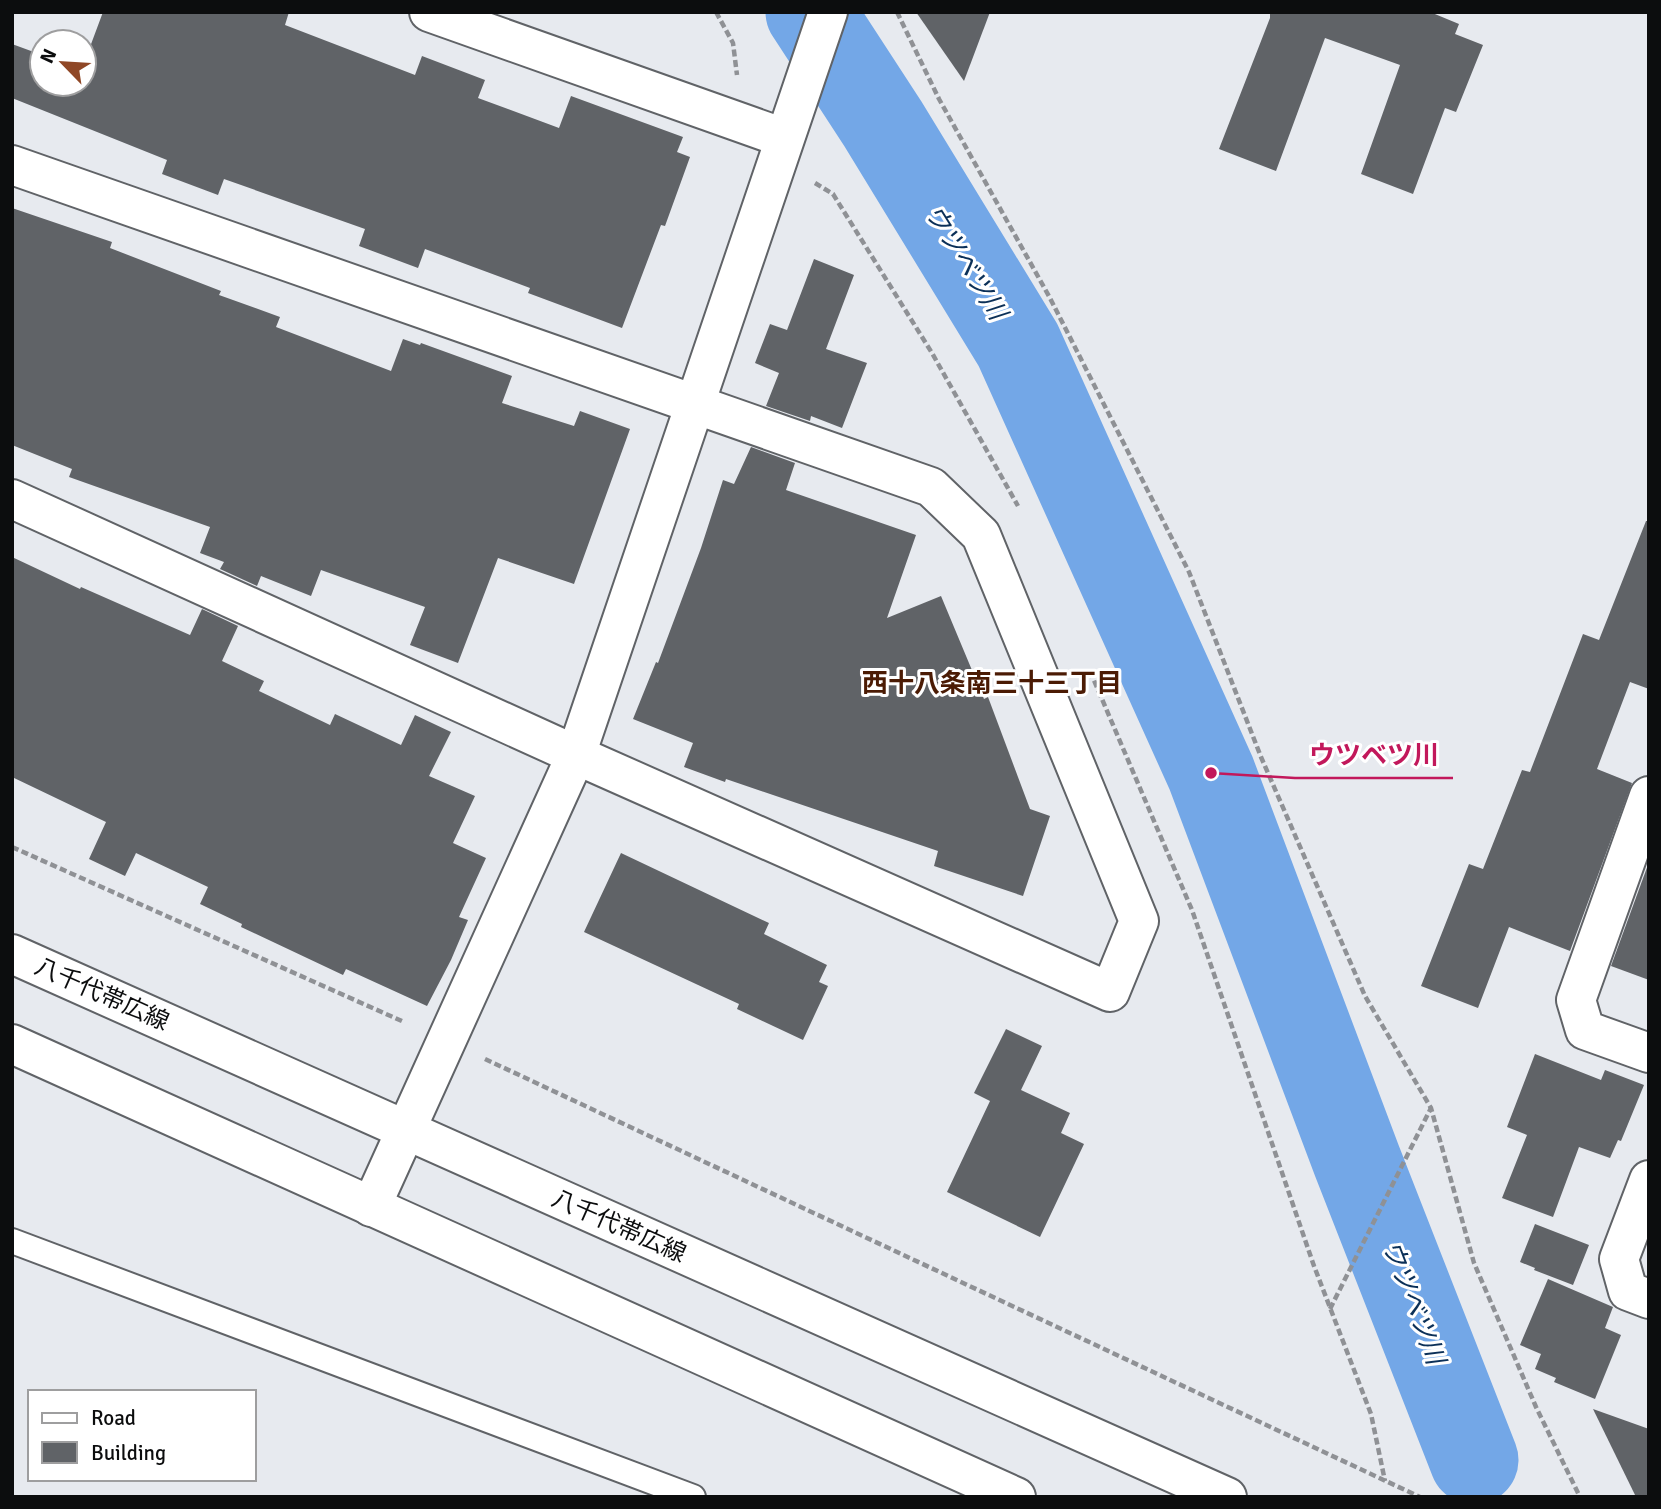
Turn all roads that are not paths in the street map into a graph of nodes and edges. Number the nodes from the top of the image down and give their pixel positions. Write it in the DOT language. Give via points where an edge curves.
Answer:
graph roads {
  1 [pos="429,12"];
  2 [pos="828,12"];
  3 [pos="788,127"];
  4 [pos="12,165"];
  5 [pos="695,405"];
  6 [pos="12,499"];
  7 [pos="576,755"];
  8 [pos="1649,796"];
  9 [pos="12,954"];
  10 [pos="12,1044"];
  11 [pos="1649,1054"];
  12 [pos="405,1130"];
  13 [pos="1649,1180"];
  14 [pos="371,1207"];
  15 [pos="12,1241"];
  16 [pos="1649,1298"];
  17 [pos="693,1497"];
  18 [pos="1016,1497"];
  19 [pos="1227,1497"];
  1 -- 3 [label="street" via="743,124"];
  2 -- 3 [label="street"];
  3 -- 5 [label="street"];
  4 -- 5 [label="street"];
  5 -- 7 [label="street"];
  5 -- 7 [label="street" via="931,487 981,535 1139,921 1110,992"];
  6 -- 7 [label="street"];
  7 -- 12 [label="street"];
  8 -- 11 [label="street" via="1576,1000 1586,1030"];
  9 -- 12 [label="street, 八千代帯広線"];
  10 -- 14 [label="street"];
  12 -- 14 [label="street"];
  12 -- 19 [label="street, 八千代帯広線"];
  13 -- 16 [label="street" via="1619,1259 1628,1291"];
  14 -- 18 [label="street"];
  15 -- 17 [label="lane"];
}
